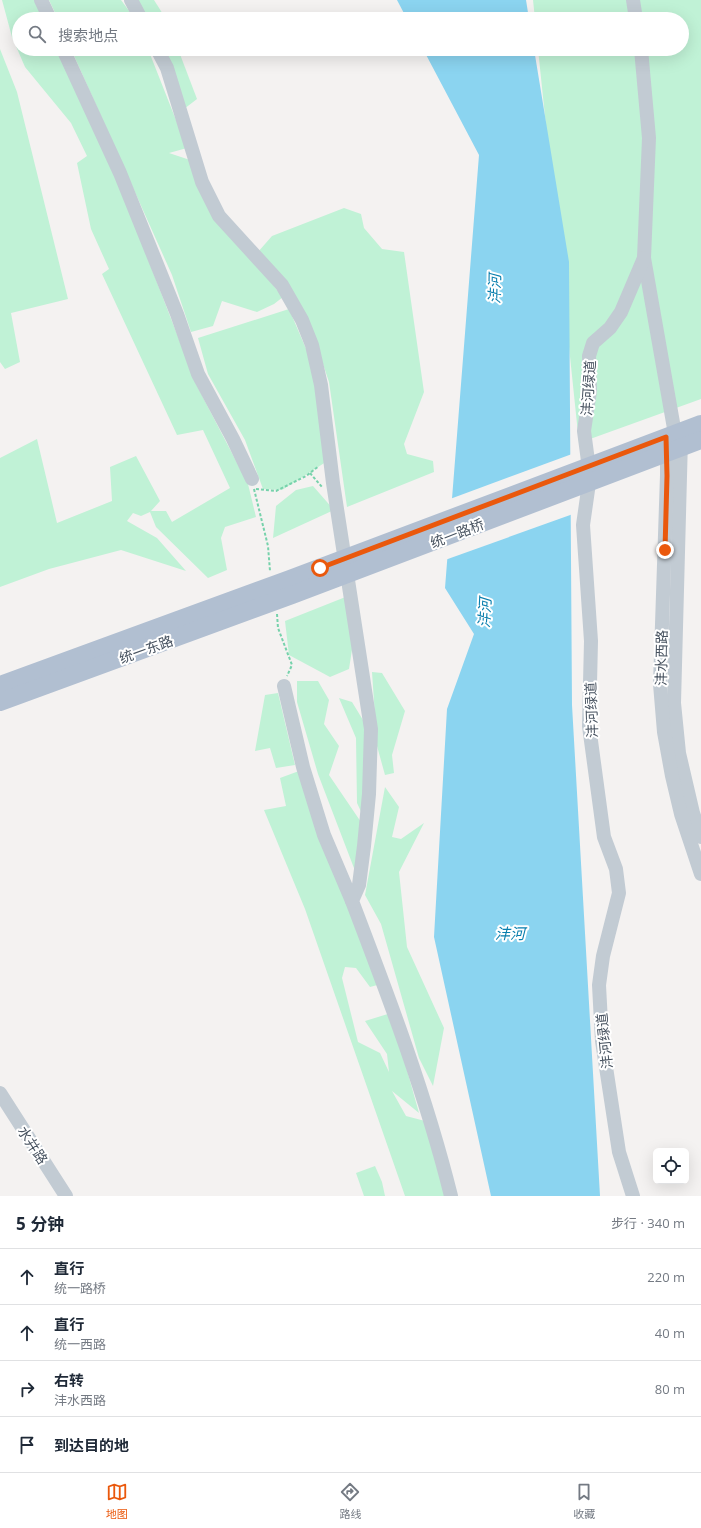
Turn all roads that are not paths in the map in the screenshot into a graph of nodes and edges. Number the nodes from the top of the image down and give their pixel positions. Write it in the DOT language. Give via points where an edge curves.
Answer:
graph roads {
  1 [pos="41,0"];
  2 [pos="131,0"];
  3 [pos="633,0"];
  4 [pos="47,12"];
  5 [pos="137,12"];
  6 [pos="635,12"];
  7 [pos="66,56"];
  8 [pos="161,56"];
  9 [pos="642,56"];
  10 [pos="644,258"];
  11 [pos="701,424"];
  12 [pos="674,440"];
  13 [pos="701,440"];
  14 [pos="253,484"];
  15 [pos="282,590"];
  16 [pos="0,685"];
  17 [pos="284,686"];
  18 [pos="0,702"];
  19 [pos="701,837"];
  20 [pos="701,874"];
  21 [pos="352,900"];
  22 [pos="0,1093"];
  23 [pos="66,1196"];
  24 [pos="451,1196"];
  25 [pos="633,1196"];
  1 -- 4 [label="street"];
  2 -- 5 [label="street"];
  3 -- 6 [label="street"];
  7 -- 14 [label="street" via="120,173 177,314 198,374 233,439"];
  8 -- 21 [label="street" via="167,68 202,182 219,216 282,285 302,320 312,345 321,385 370,729 369,794 364,846 359,884"];
  9 -- 10 [label="street" via="649,138"];
  10 -- 12 [label="street"];
  10 -- 25 [label="street, 沣河绿道" via="621,312 610,328 593,343 589,356 590,391 584,431 590,476 583,525 591,641 589,726 604,837 616,870 619,893 603,956 599,985 602,1041 619,1152"];
  11 -- 12 [label="main road"];
  12 -- 13 [label="main road"];
  12 -- 15 [label="main road, 统一路桥" via="620,463"];
  12 -- 19 [label="street, 沣水西路" via="674,702 682,767"];
  12 -- 20 [label="street, 沣水西路" via="660,684 664,732 672,776 681,814"];
  15 -- 16 [label="main road, 统一东路"];
  15 -- 18 [label="main road, 统一东路"];
  17 -- 21 [label="street" via="324,835"];
  21 -- 24 [label="street" via="392,1003 439,1148"];
  22 -- 23 [label="street, 水井路"];
}
